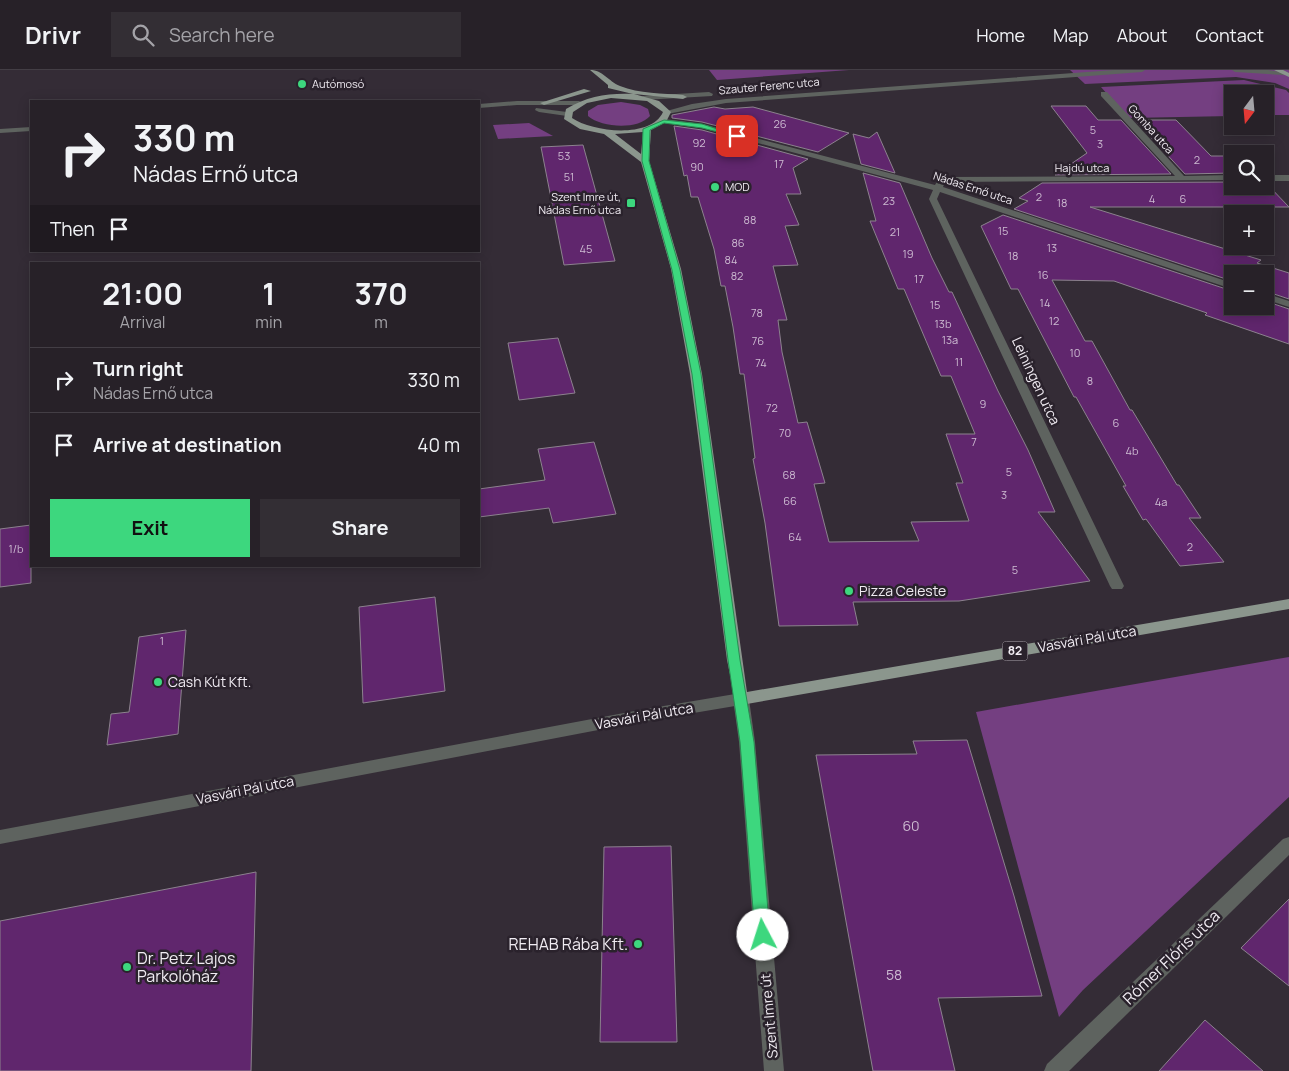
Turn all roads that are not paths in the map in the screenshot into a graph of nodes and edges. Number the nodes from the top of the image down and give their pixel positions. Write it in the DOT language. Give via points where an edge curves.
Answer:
graph roads {
  1 [pos="593,70"];
  2 [pos="1049,70"];
  3 [pos="1142,70"];
  4 [pos="1235,70"];
  5 [pos="1283,72"];
  6 [pos="587,81"];
  7 [pos="611,86"];
  8 [pos="1104,94"];
  9 [pos="634,97"];
  10 [pos="684,97"];
  11 [pos="643,98"];
  12 [pos="582,102"];
  13 [pos="544,103"];
  14 [pos="480,106"];
  15 [pos="692,106"];
  16 [pos="667,112"];
  17 [pos="567,114"];
  18 [pos="664,122"];
  19 [pos="702,126"];
  20 [pos="30,129"];
  21 [pos="646,129"];
  22 [pos="0,131"];
  23 [pos="607,132"];
  24 [pos="645,161"];
  25 [pos="1224,178"];
  26 [pos="1274,178"];
  27 [pos="1289,178"];
  28 [pos="1182,179"];
  29 [pos="939,189"];
  30 [pos="1224,283"];
  31 [pos="1274,299"];
  32 [pos="1289,304"];
  33 [pos="1117,586"];
  34 [pos="1289,604"];
  35 [pos="741,698"];
  36 [pos="0,837"];
  37 [pos="1289,844"];
  38 [pos="774,1071"];
  39 [pos="1054,1071"];
  1 -- 7 [label="main road"];
  2 -- 10 [label="street, Szauter Ferenc utca"];
  3 -- 15 [label="street, Szauter Ferenc utca" via="852,90"];
  4 -- 5 [label="street"];
  6 -- 12 [label="main road"];
  6 -- 13 [label="main road"];
  7 -- 9 [label="main road"];
  7 -- 10 [label="main road" via="631,92"];
  8 -- 28 [label="street, Gomba utca"];
  9 -- 11 [label="main road"];
  9 -- 12 [label="main road" via="611,96"];
  10 -- 11 [label="street, Szauter Ferenc utca"];
  11 -- 16 [label="main road" via="664,107"];
  12 -- 13 [label="street"];
  12 -- 17 [label="main road"];
  13 -- 14 [label="street"];
  14 -- 17 [label="street"];
  15 -- 16 [label="street, Szauter Ferenc utca"];
  15 -- 19 [label="street" via="686,114"];
  16 -- 18 [label="main road"];
  17 -- 23 [label="main road" via="574,124"];
  18 -- 19 [label="street, Nádas Ernő utca"];
  18 -- 21 [label="main road"];
  19 -- 29 [label="street, Nádas Ernő utca"];
  20 -- 22 [label="street"];
  21 -- 23 [label="main road"];
  21 -- 24 [label="main road, Szent Imre út"];
  23 -- 24 [label="main road"];
  24 -- 35 [label="main road, Szent Imre út" via="676,270 696,374"];
  25 -- 28 [label="street, Hajdú utca"];
  26 -- 27 [label="street"];
  28 -- 29 [label="street, Hajdú utca" via="942,180"];
  29 -- 30 [label="street, Nádas Ernő utca"];
  29 -- 33 [label="street, Leiningen utca" via="933,199"];
  31 -- 32 [label="street"];
  34 -- 35 [label="main road, Vasvári Pál utca / 82"];
  35 -- 36 [label="street, Vasvári Pál utca"];
  35 -- 38 [label="street, Szent Imre út"];
  37 -- 39 [label="street, Rómer Flóris utca"];
}
